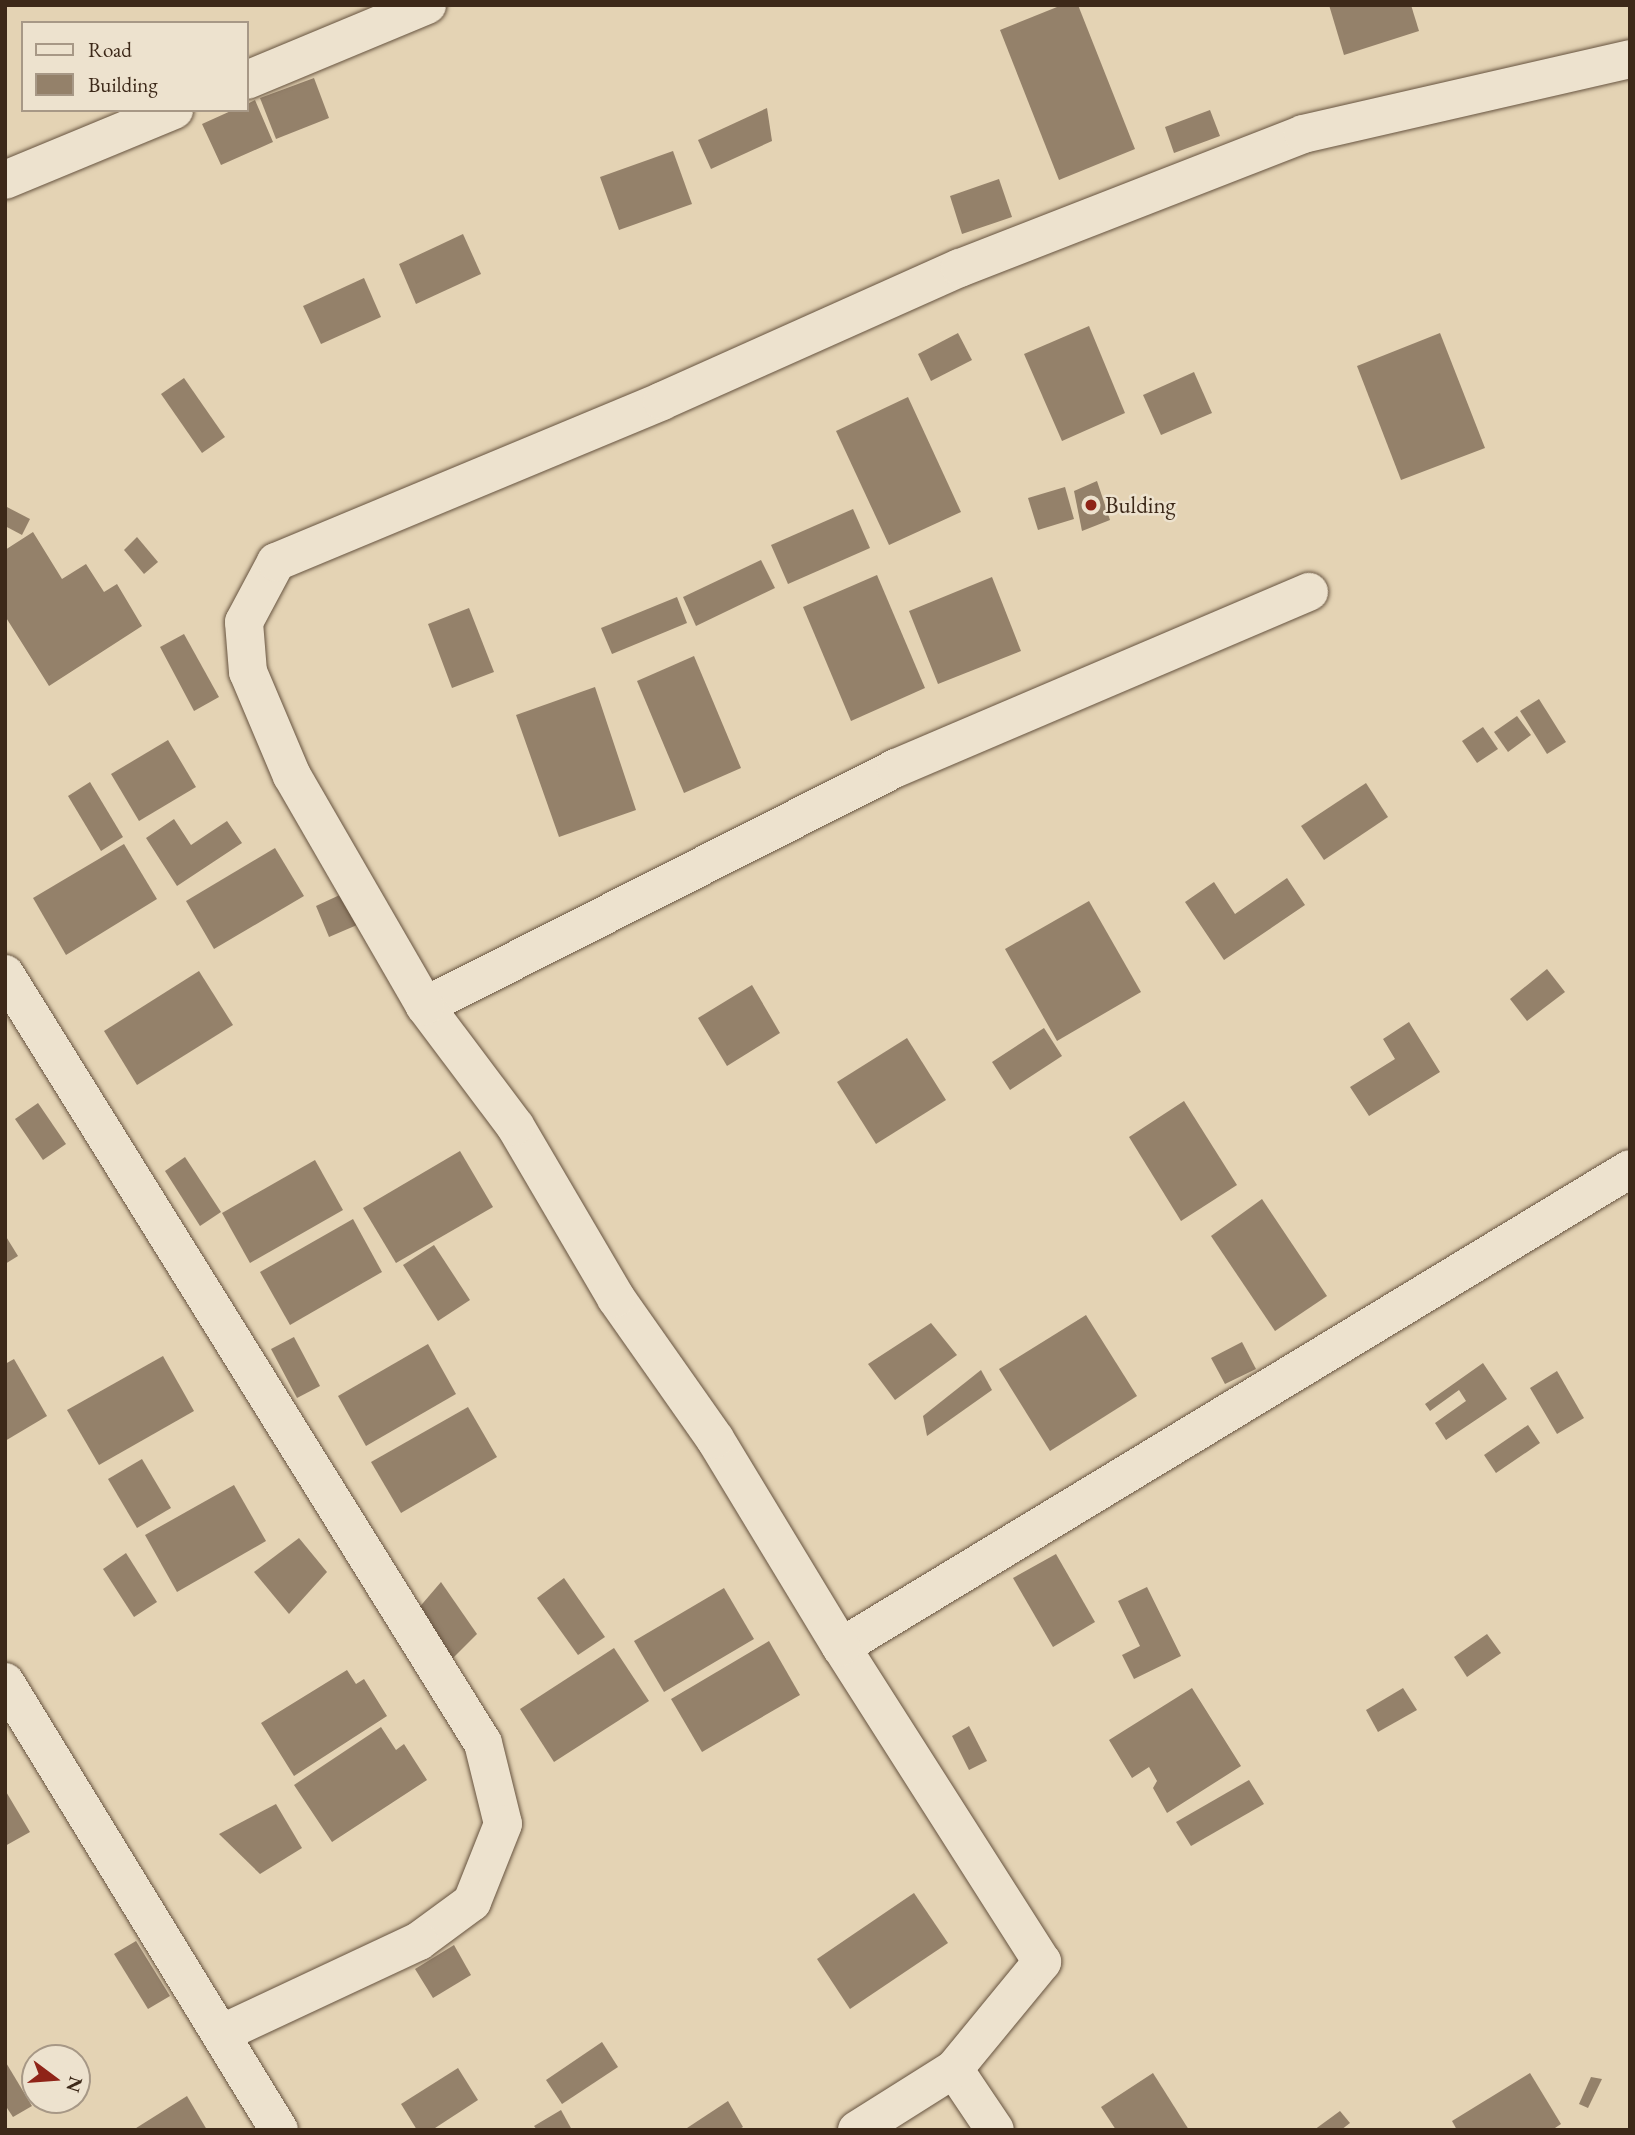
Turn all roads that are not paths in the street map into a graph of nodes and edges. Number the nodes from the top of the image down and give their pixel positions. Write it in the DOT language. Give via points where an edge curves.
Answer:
graph roads {
  1 [pos="427,5"];
  2 [pos="1630,60"];
  3 [pos="248,80"];
  4 [pos="169,112"];
  5 [pos="5,180"];
  6 [pos="1310,592"];
  7 [pos="5,974"];
  8 [pos="425,1006"];
  9 [pos="1630,1169"];
  10 [pos="841,1647"];
  11 [pos="5,1682"];
  12 [pos="223,2033"];
  13 [pos="954,2069"];
  14 [pos="279,2130"];
  15 [pos="857,2130"];
  16 [pos="995,2130"];
  1 -- 3 [label="street"];
  2 -- 8 [label="street" via="1303,134 960,268 662,401 276,562 244,622 248,672 292,776"];
  4 -- 5 [label="street"];
  6 -- 8 [label="street" via="896,768"];
  7 -- 12 [label="street" via="483,1743 503,1824 472,1902 419,1941"];
  8 -- 10 [label="street" via="515,1126 616,1298 715,1439"];
  9 -- 10 [label="street"];
  10 -- 13 [label="street" via="1042,1962"];
  11 -- 12 [label="street"];
  12 -- 14 [label="street"];
  13 -- 15 [label="street"];
  13 -- 16 [label="street"];
}
